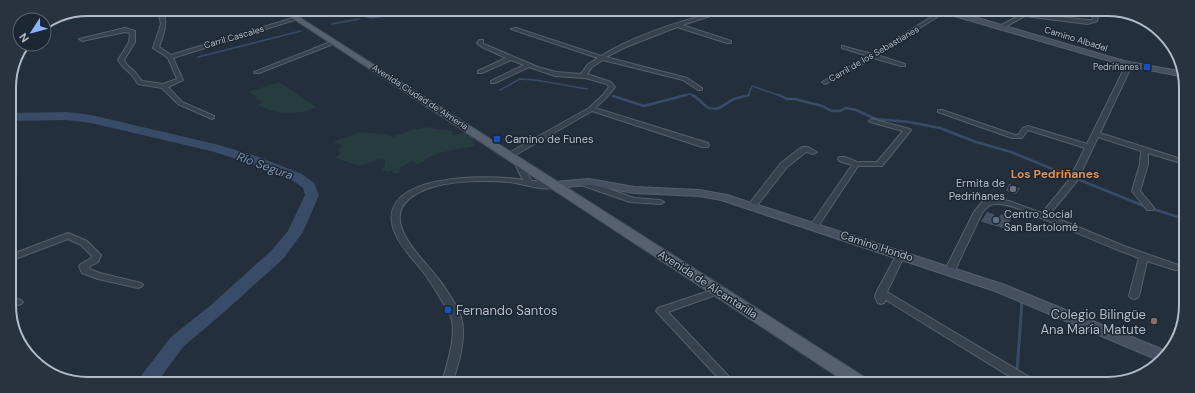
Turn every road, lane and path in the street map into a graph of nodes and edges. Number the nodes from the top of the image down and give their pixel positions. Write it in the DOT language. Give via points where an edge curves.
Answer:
graph roads {
  1 [pos="164,16"];
  2 [pos="294,16"];
  3 [pos="707,16"];
  4 [pos="939,16"];
  5 [pos="962,16"];
  6 [pos="1020,16"];
  7 [pos="1040,16"];
  8 [pos="1096,16"];
  9 [pos="298,18"];
  10 [pos="677,25"];
  11 [pos="1002,26"];
  12 [pos="514,29"];
  13 [pos="82,39"];
  14 [pos="482,41"];
  15 [pos="335,42"];
  16 [pos="729,42"];
  17 [pos="844,47"];
  18 [pos="872,56"];
  19 [pos="170,57"];
  20 [pos="510,58"];
  21 [pos="603,58"];
  22 [pos="528,65"];
  23 [pos="903,65"];
  24 [pos="1129,65"];
  25 [pos="257,72"];
  26 [pos="480,72"];
  27 [pos="1178,74"];
  28 [pos="584,76"];
  29 [pos="493,82"];
  30 [pos="825,82"];
  31 [pos="165,88"];
  32 [pos="700,89"];
  33 [pos="591,109"];
  34 [pos="940,111"];
  35 [pos="212,117"];
  36 [pos="872,122"];
  37 [pos="1095,134"];
  38 [pos="705,145"];
  39 [pos="1089,146"];
  40 [pos="1145,150"];
  41 [pos="813,152"];
  42 [pos="842,159"];
  43 [pos="1179,160"];
  44 [pos="517,162"];
  45 [pos="856,164"];
  46 [pos="544,178"];
  47 [pos="510,180"];
  48 [pos="529,182"];
  49 [pos="580,182"];
  50 [pos="555,185"];
  51 [pos="630,194"];
  52 [pos="572,196"];
  53 [pos="660,202"];
  54 [pos="752,206"];
  55 [pos="1150,208"];
  56 [pos="1044,216"];
  57 [pos="814,226"];
  58 [pos="901,254"];
  59 [pos="16,256"];
  60 [pos="1144,256"];
  61 [pos="1178,268"];
  62 [pos="950,270"];
  63 [pos="138,285"];
  64 [pos="718,291"];
  65 [pos="1134,296"];
  66 [pos="1159,354"];
  67 [pos="448,377"];
  68 [pos="724,377"];
  69 [pos="851,377"];
  70 [pos="1020,377"];
  1 -- 19 [label="street" via="164,28 156,48"];
  2 -- 9 [label="main road, Avenida Ciudad de Almería"];
  3 -- 10 [label="street"];
  4 -- 18 [label="street, Carril de los Sebastianes"];
  5 -- 11 [label="main road, Camino Albadel"];
  6 -- 11 [label="street"];
  7 -- 8 [label="street" via="1088,22 1094,21"];
  9 -- 15 [label="main road, Avenida Ciudad de Almería"];
  9 -- 19 [label="street, Carril Cascales"];
  10 -- 16 [label="street"];
  10 -- 21 [label="street" via="645,37"];
  11 -- 24 [label="main road, Camino Albadel"];
  12 -- 21 [label="street"];
  13 -- 31 [label="street" via="125,30 133,32 132,42 121,60 123,65 133,72 140,83"];
  14 -- 20 [label="street" via="480,43 484,46"];
  15 -- 25 [label="street"];
  15 -- 44 [label="main road, Avenida Ciudad de Almería"];
  17 -- 18 [label="street"];
  18 -- 23 [label="street"];
  18 -- 30 [label="street, Carril de los Sebastianes"];
  19 -- 31 [label="street" via="180,80"];
  20 -- 22 [label="street"];
  20 -- 26 [label="street"];
  21 -- 28 [label="street" via="585,71"];
  21 -- 32 [label="street" via="685,79"];
  22 -- 28 [label="street" via="555,74"];
  22 -- 29 [label="street"];
  24 -- 27 [label="main road, Camino Albadel"];
  24 -- 37 [label="street"];
  28 -- 33 [label="street" via="608,83 612,87"];
  31 -- 35 [label="street" via="180,103"];
  33 -- 38 [label="street"];
  33 -- 44 [label="street" via="540,138"];
  34 -- 39 [label="street" via="1014,136 1020,137 1028,128"];
  36 -- 45 [label="street" via="908,130 879,164"];
  37 -- 39 [label="street"];
  37 -- 40 [label="street"];
  39 -- 56 [label="street" via="1074,178"];
  40 -- 43 [label="street"];
  40 -- 55 [label="street" via="1144,164 1136,191"];
  41 -- 54 [label="street" via="805,149 784,165"];
  42 -- 45 [label="street"];
  44 -- 46 [label="main road, Avenida Ciudad de Almería"];
  44 -- 47 [label="street" via="518,177"];
  44 -- 48 [label="street"];
  45 -- 57 [label="street"];
  46 -- 48 [label="street" via="537,183"];
  46 -- 50 [label="main road, Avenida Ciudad de Almería"];
  47 -- 48 [label="street"];
  47 -- 67 [label="street" via="465,181 425,187 411,194 398,207 397,223 401,238 433,279 458,321"];
  48 -- 50 [label="street" via="541,186"];
  49 -- 50 [label="main road, Camino Hondo"];
  49 -- 51 [label="main road, Camino Hondo" via="589,182"];
  49 -- 52 [label="main road" via="571,189"];
  50 -- 52 [label="main road, Avenida de Alcantarilla"];
  51 -- 53 [label="street" via="641,201"];
  51 -- 54 [label="main road, Camino Hondo" via="712,194"];
  52 -- 64 [label="main road, Avenida de Alcantarilla"];
  54 -- 57 [label="main road, Camino Hondo"];
  56 -- 60 [label="street"];
  56 -- 62 [label="street" via="1009,203 986,203 978,212"];
  57 -- 58 [label="main road, Camino Hondo"];
  58 -- 62 [label="main road, Camino Hondo"];
  58 -- 70 [label="street" via="881,297 915,312"];
  59 -- 63 [label="street" via="68,236 84,243 97,255 95,260 84,266 85,271"];
  60 -- 61 [label="street"];
  60 -- 65 [label="street"];
  62 -- 66 [label="main road, Camino Hondo" via="1000,288"];
  64 -- 68 [label="street" via="661,311"];
  64 -- 69 [label="main road, Avenida de Alcantarilla"];
}
